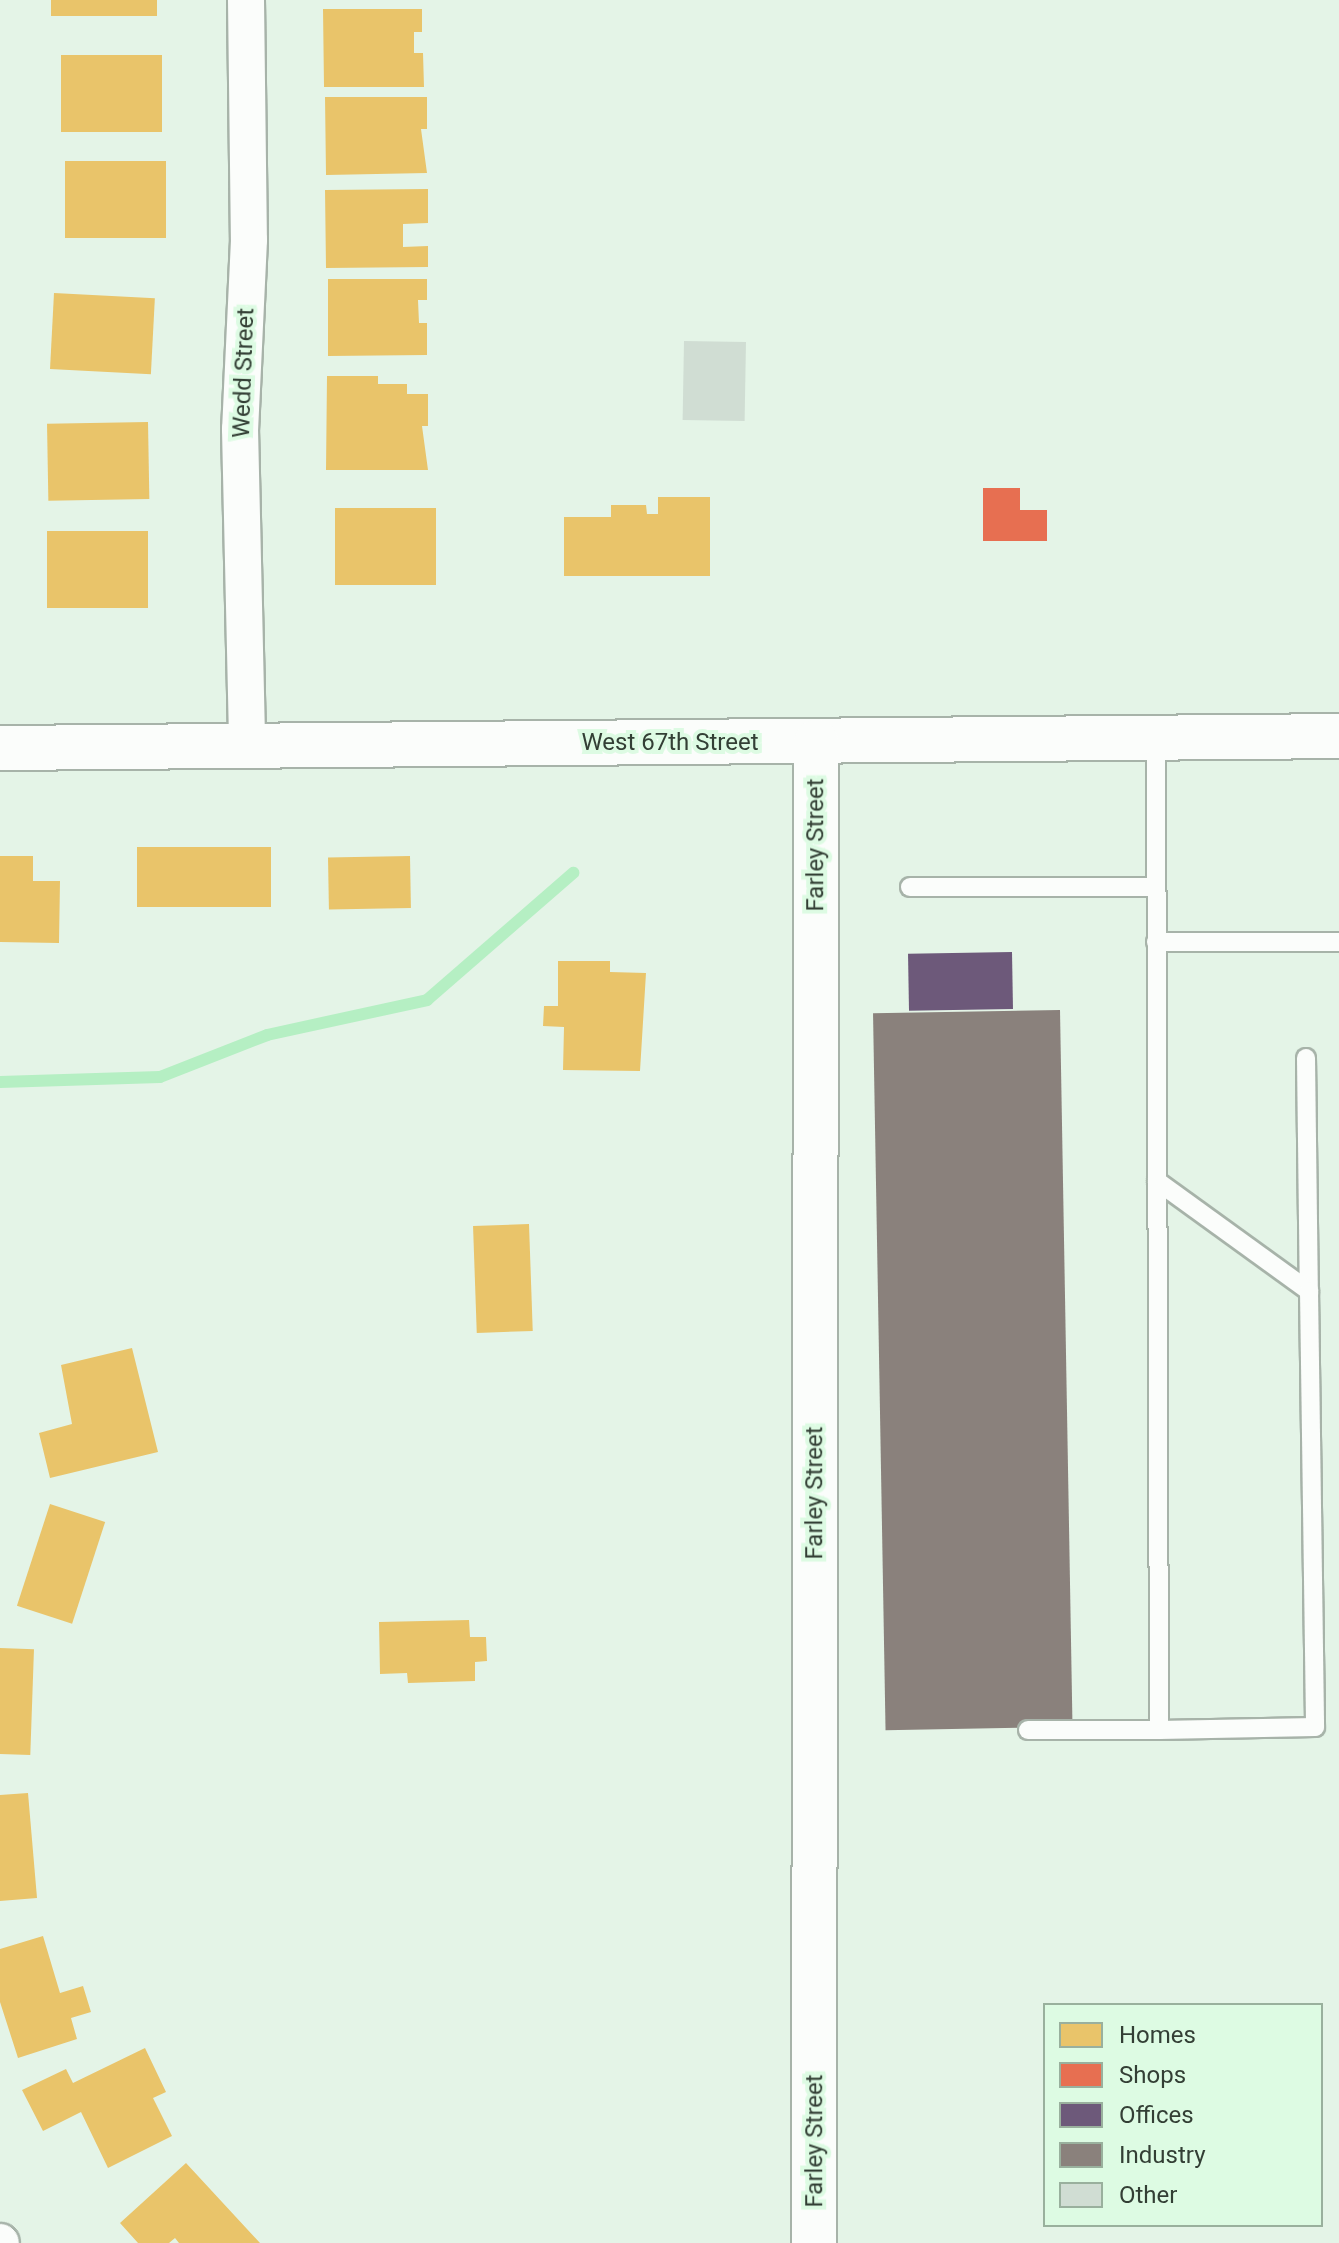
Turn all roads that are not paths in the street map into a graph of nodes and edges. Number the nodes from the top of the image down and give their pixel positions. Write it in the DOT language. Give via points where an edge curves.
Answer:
graph roads {
  1 [pos="246,0"];
  2 [pos="1339,736"];
  3 [pos="1156,737"];
  4 [pos="816,742"];
  5 [pos="247,746"];
  6 [pos="0,748"];
  7 [pos="910,887"];
  8 [pos="1156,887"];
  9 [pos="1156,942"];
  10 [pos="1339,942"];
  11 [pos="1306,1058"];
  12 [pos="1157,1181"];
  13 [pos="1309,1291"];
  14 [pos="1028,1730"];
  15 [pos="1159,1730"];
  16 [pos="814,2243"];
  1 -- 5 [label="street, Wedd Street" via="249,240 240,429"];
  2 -- 3 [label="street, West 67th Street"];
  3 -- 4 [label="street, West 67th Street"];
  3 -- 8 [label="lane"];
  4 -- 5 [label="street, West 67th Street"];
  4 -- 16 [label="street, Farley Street"];
  5 -- 6 [label="street, West 67th Street"];
  7 -- 8 [label="lane"];
  8 -- 9 [label="lane"];
  9 -- 10 [label="lane"];
  9 -- 12 [label="lane"];
  11 -- 13 [label="lane"];
  12 -- 13 [label="lane"];
  12 -- 15 [label="lane"];
  13 -- 15 [label="lane" via="1315,1727"];
  14 -- 15 [label="lane"];
}
